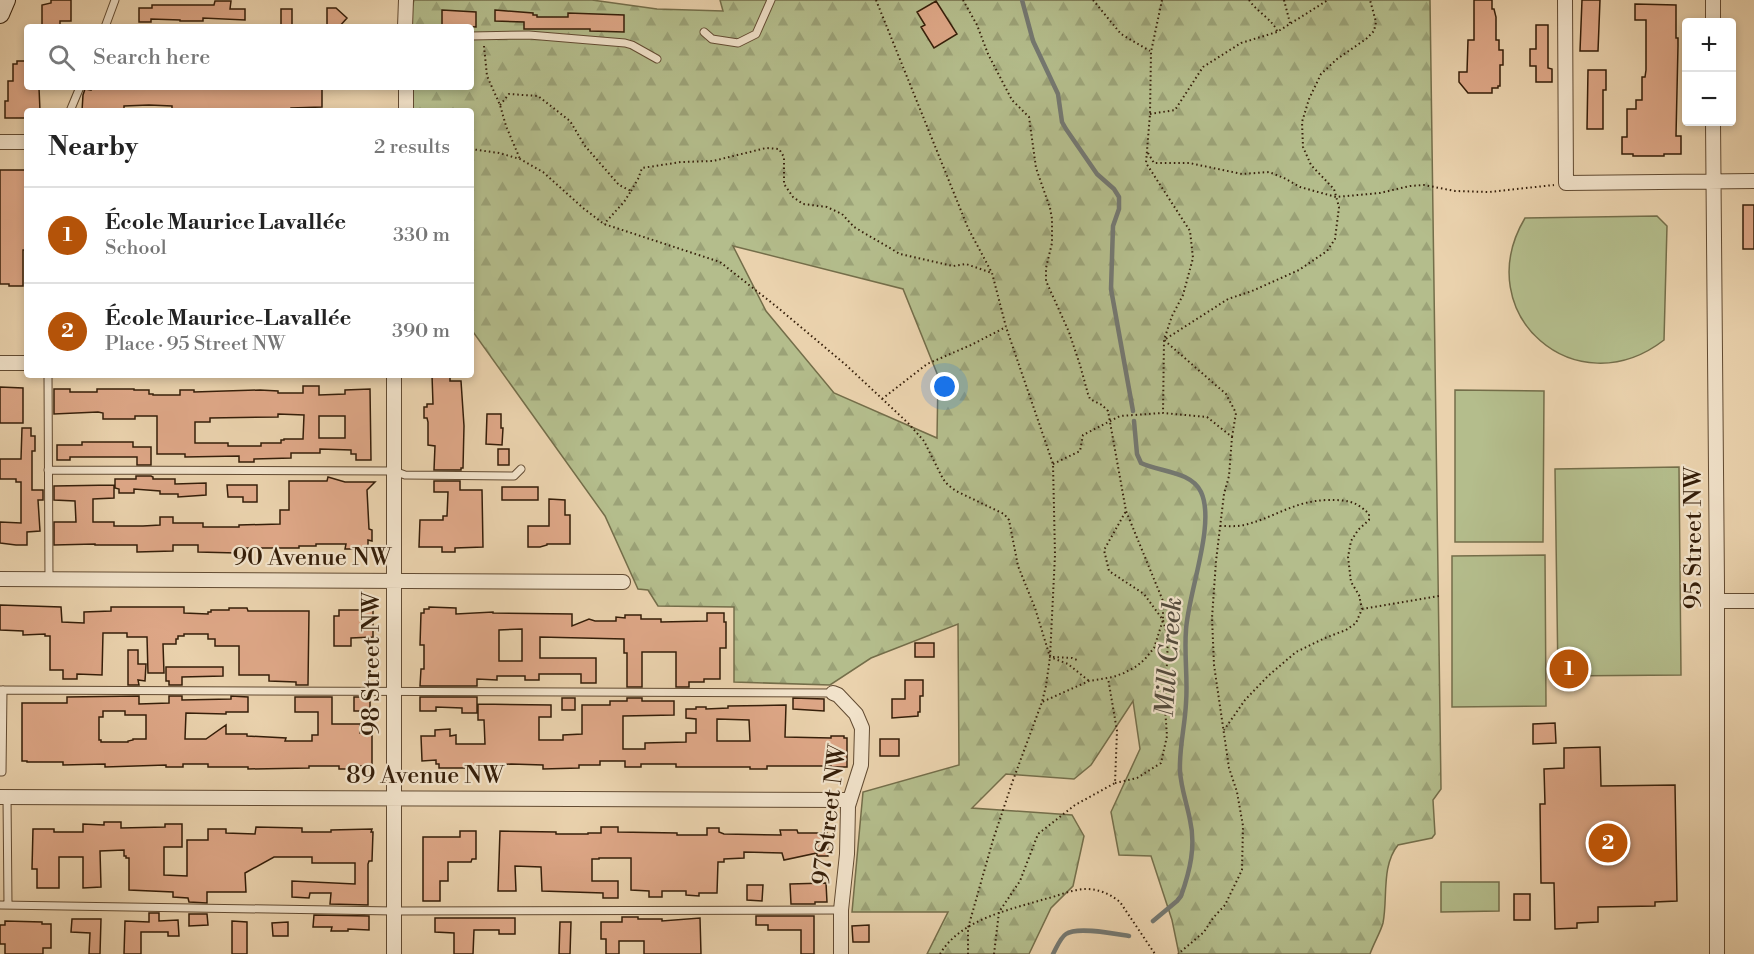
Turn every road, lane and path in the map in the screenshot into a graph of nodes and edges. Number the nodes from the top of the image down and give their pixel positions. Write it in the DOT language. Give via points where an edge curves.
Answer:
graph roads {
  1 [pos="6,0"];
  2 [pos="115,0"];
  3 [pos="406,0"];
  4 [pos="771,0"];
  5 [pos="876,0"];
  6 [pos="963,0"];
  7 [pos="1093,0"];
  8 [pos="1162,0"];
  9 [pos="1249,0"];
  10 [pos="1284,0"];
  11 [pos="1328,0"];
  12 [pos="1370,0"];
  13 [pos="1565,0"];
  14 [pos="1713,0"];
  15 [pos="0,14"];
  16 [pos="1713,18"];
  17 [pos="1290,23"];
  18 [pos="106,24"];
  19 [pos="405,24"];
  20 [pos="704,32"];
  21 [pos="1277,32"];
  22 [pos="474,36"];
  23 [pos="484,37"];
  24 [pos="1151,51"];
  25 [pos="657,59"];
  26 [pos="79,90"];
  27 [pos="406,90"];
  28 [pos="500,105"];
  29 [pos="71,108"];
  30 [pos="406,108"];
  31 [pos="1150,114"];
  32 [pos="1713,126"];
  33 [pos="0,142"];
  34 [pos="24,142"];
  35 [pos="474,149"];
  36 [pos="1147,152"];
  37 [pos="520,159"];
  38 [pos="1713,182"];
  39 [pos="1754,182"];
  40 [pos="1566,183"];
  41 [pos="632,190"];
  42 [pos="1336,197"];
  43 [pos="604,224"];
  44 [pos="992,273"];
  45 [pos="1005,327"];
  46 [pos="1164,340"];
  47 [pos="0,363"];
  48 [pos="24,363"];
  49 [pos="48,378"];
  50 [pos="394,378"];
  51 [pos="882,400"];
  52 [pos="1163,413"];
  53 [pos="1110,422"];
  54 [pos="1232,436"];
  55 [pos="1053,464"];
  56 [pos="521,469"];
  57 [pos="48,470"];
  58 [pos="394,471"];
  59 [pos="1126,511"];
  60 [pos="1220,526"];
  61 [pos="0,579"];
  62 [pos="49,579"];
  63 [pos="394,581"];
  64 [pos="623,582"];
  65 [pos="1439,596"];
  66 [pos="1717,601"];
  67 [pos="1754,601"];
  68 [pos="1362,609"];
  69 [pos="1163,620"];
  70 [pos="1050,657"];
  71 [pos="1077,660"];
  72 [pos="1108,678"];
  73 [pos="1089,681"];
  74 [pos="2,690"];
  75 [pos="394,692"];
  76 [pos="833,693"];
  77 [pos="1042,702"];
  78 [pos="1224,730"];
  79 [pos="0,771"];
  80 [pos="1115,783"];
  81 [pos="4,797"];
  82 [pos="394,798"];
  83 [pos="850,800"];
  84 [pos="4,905"];
  85 [pos="394,910"];
  86 [pos="841,910"];
  87 [pos="999,912"];
  88 [pos="968,928"];
  89 [pos="394,954"];
  90 [pos="841,954"];
  91 [pos="940,954"];
  92 [pos="968,954"];
  93 [pos="994,954"];
  94 [pos="1155,954"];
  95 [pos="1178,954"];
  96 [pos="1717,954"];
  1 -- 15 [label="main road"];
  2 -- 18 [label="lane"];
  3 -- 19 [label="street"];
  4 -- 20 [label="lane" via="756,34 738,43 712,39"];
  5 -- 44 [label="path" via="968,228"];
  6 -- 53 [label="path" via="1012,100 1029,117 1036,168 1052,219 1046,281 1069,333 1090,399 1108,411"];
  7 -- 24 [label="path" via="1121,34"];
  8 -- 24 [label="path"];
  9 -- 21 [label="path" via="1275,25"];
  10 -- 17 [label="path"];
  11 -- 17 [label="path"];
  12 -- 42 [label="path" via="1376,22 1374,31 1321,74 1302,122 1303,147 1311,165 1334,189"];
  13 -- 40 [label="street"];
  14 -- 16 [label="street"];
  17 -- 21 [label="path"];
  21 -- 31 [label="path" via="1241,43 1203,67 1175,110"];
  22 -- 23 [label="lane"];
  23 -- 25 [label="lane" via="530,35 625,43"];
  23 -- 28 [label="path" via="486,76"];
  24 -- 31 [label="path"];
  26 -- 29 [label="lane"];
  27 -- 30 [label="street"];
  28 -- 37 [label="path"];
  28 -- 41 [label="path" via="509,94 538,96 570,121 585,146 619,185"];
  31 -- 36 [label="path"];
  32 -- 38 [label="street, 95 Street NW"];
  33 -- 34 [label="street"];
  35 -- 37 [label="path"];
  36 -- 42 [label="path" via="1154,163 1189,163 1242,174 1269,172 1300,187"];
  36 -- 46 [label="path" via="1146,163 1190,231 1192,258 1184,295"];
  37 -- 43 [label="path" via="543,172"];
  38 -- 39 [label="street"];
  38 -- 40 [label="street"];
  38 -- 66 [label="street, 95 Street NW"];
  40 -- 42 [label="path" via="1489,192 1424,185"];
  41 -- 43 [label="path"];
  41 -- 44 [label="path" via="642,168 779,149 784,158 784,184 803,204 827,207 842,214 854,228 900,254 953,266 966,264"];
  42 -- 46 [label="path" via="1338,222 1335,239 1327,251 1299,270 1228,299"];
  43 -- 51 [label="path" via="720,261 846,365"];
  44 -- 45 [label="path"];
  45 -- 51 [label="path" via="927,364"];
  45 -- 55 [label="path"];
  46 -- 52 [label="path"];
  46 -- 54 [label="path" via="1226,394 1236,413"];
  47 -- 48 [label="street"];
  49 -- 57 [label="lane"];
  50 -- 58 [label="street, 98 Street NW"];
  51 -- 70 [label="path" via="924,441 948,485 1009,520 1018,566"];
  52 -- 53 [label="path" via="1120,416"];
  52 -- 54 [label="path" via="1207,417"];
  53 -- 55 [label="path" via="1083,435 1080,451"];
  53 -- 59 [label="path"];
  54 -- 60 [label="path"];
  55 -- 70 [label="path" via="1055,555"];
  56 -- 58 [label="lane" via="514,476 405,475"];
  57 -- 58 [label="lane"];
  57 -- 62 [label="lane"];
  58 -- 63 [label="street, 98 Street NW"];
  59 -- 69 [label="path" via="1163,601"];
  59 -- 69 [label="path" via="1104,550 1109,572 1144,594"];
  60 -- 68 [label="path" via="1246,525 1311,501 1346,500 1362,507 1369,520 1351,541 1348,557 1351,582"];
  60 -- 78 [label="path" via="1212,618 1214,665"];
  61 -- 62 [label="street, 90 Avenue NW"];
  62 -- 63 [label="street, 90 Avenue NW"];
  63 -- 64 [label="street, 90 Avenue NW"];
  63 -- 75 [label="street, 98 Street NW"];
  65 -- 68 [label="path"];
  66 -- 67 [label="street"];
  66 -- 96 [label="street, 95 Street NW"];
  68 -- 78 [label="path" via="1356,623 1296,652 1268,676"];
  69 -- 72 [label="path" via="1154,648 1145,659"];
  69 -- 80 [label="path" via="1168,638 1167,736 1161,763 1137,778"];
  70 -- 71 [label="path"];
  70 -- 73 [label="path" via="1068,664"];
  70 -- 77 [label="path"];
  72 -- 73 [label="path"];
  72 -- 80 [label="path" via="1117,731"];
  73 -- 77 [label="path"];
  74 -- 75 [label="lane"];
  74 -- 79 [label="lane"];
  75 -- 76 [label="lane"];
  75 -- 82 [label="street, 98 Street NW"];
  76 -- 83 [label="street, 97 Street NW" via="856,714 862,728 861,765"];
  77 -- 88 [label="path" via="993,840"];
  78 -- 95 [label="path" via="1243,826 1242,870 1225,905 1204,932"];
  80 -- 87 [label="path" via="1075,805 1038,834 1020,881"];
  81 -- 82 [label="street, 89 Avenue NW"];
  81 -- 84 [label="lane"];
  82 -- 83 [label="street, 89 Avenue NW"];
  82 -- 85 [label="street, 98 Street NW"];
  83 -- 86 [label="street, 97 Street NW"];
  84 -- 85 [label="lane"];
  85 -- 86 [label="lane"];
  85 -- 89 [label="street, 98 Street NW"];
  86 -- 90 [label="street, 97 Street NW"];
  87 -- 88 [label="path"];
  87 -- 93 [label="path"];
  87 -- 94 [label="path" via="1083,889 1104,892 1120,902"];
  88 -- 91 [label="path"];
  88 -- 92 [label="path"];
}
